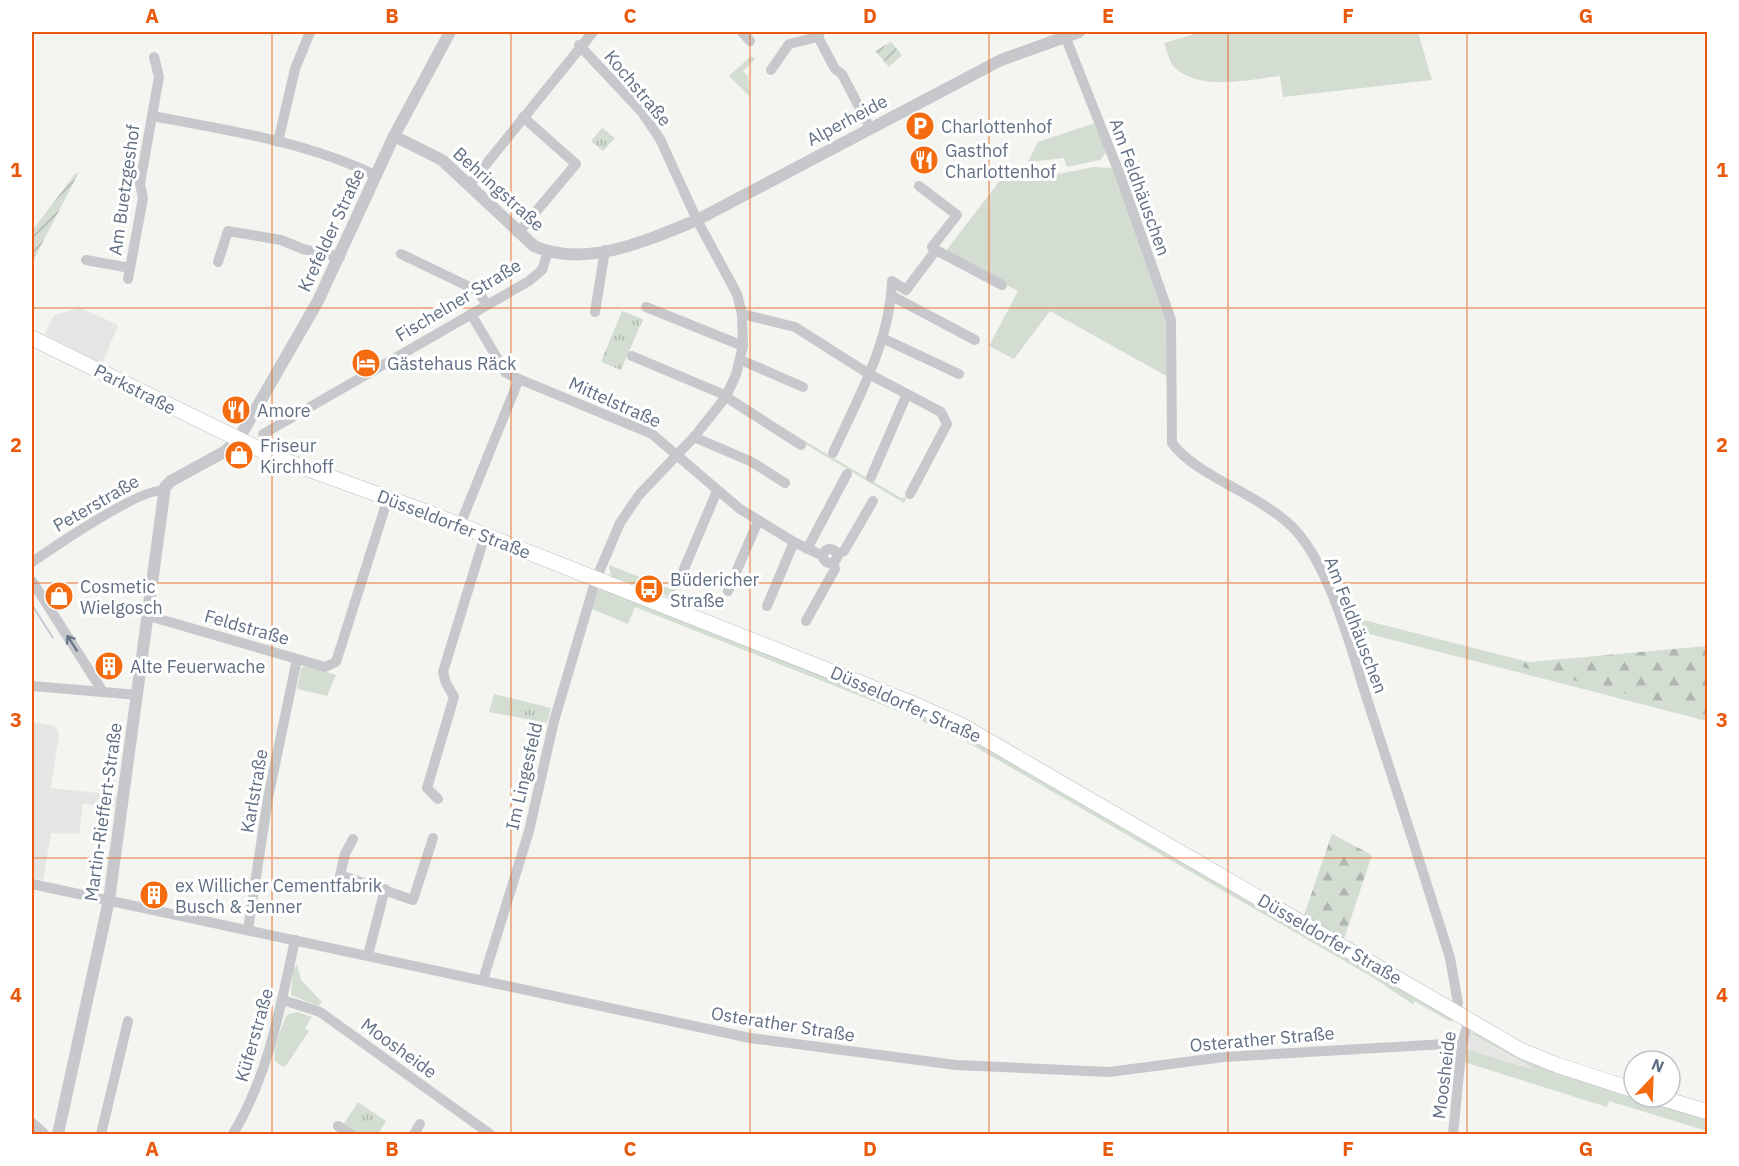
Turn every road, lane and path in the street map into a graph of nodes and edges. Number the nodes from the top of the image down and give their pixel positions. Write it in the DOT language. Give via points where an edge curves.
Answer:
graph roads {
  1 [pos="310,32"];
  2 [pos="450,32"];
  3 [pos="593,32"];
  4 [pos="742,32"];
  5 [pos="1079,32"];
  6 [pos="819,34"];
  7 [pos="1065,36"];
  8 [pos="750,41"];
  9 [pos="579,45"];
  10 [pos="154,57"];
  11 [pos="771,70"];
  12 [pos="152,116"];
  13 [pos="523,117"];
  14 [pos="870,128"];
  15 [pos="394,136"];
  16 [pos="278,142"];
  17 [pos="376,176"];
  18 [pos="470,184"];
  19 [pos="919,186"];
  20 [pos="697,220"];
  21 [pos="518,233"];
  22 [pos="605,250"];
  23 [pos="936,250"];
  24 [pos="548,252"];
  25 [pos="401,254"];
  26 [pos="340,257"];
  27 [pos="86,260"];
  28 [pos="218,262"];
  29 [pos="1002,285"];
  30 [pos="892,296"];
  31 [pos="487,305"];
  32 [pos="646,306"];
  33 [pos="595,312"];
  34 [pos="471,314"];
  35 [pos="742,314"];
  36 [pos="32,338"];
  37 [pos="882,338"];
  38 [pos="975,340"];
  39 [pos="743,346"];
  40 [pos="632,356"];
  41 [pos="741,360"];
  42 [pos="869,374"];
  43 [pos="959,374"];
  44 [pos="519,379"];
  45 [pos="803,387"];
  46 [pos="907,394"];
  47 [pos="725,398"];
  48 [pos="263,434"];
  49 [pos="694,437"];
  50 [pos="238,440"];
  51 [pos="801,445"];
  52 [pos="833,453"];
  53 [pos="677,454"];
  54 [pos="847,474"];
  55 [pos="871,477"];
  56 [pos="785,483"];
  57 [pos="164,491"];
  58 [pos="717,491"];
  59 [pos="910,494"];
  60 [pos="388,498"];
  61 [pos="873,501"];
  62 [pos="758,521"];
  63 [pos="460,525"];
  64 [pos="485,535"];
  65 [pos="794,542"];
  66 [pos="807,549"];
  67 [pos="835,559"];
  68 [pos="32,562"];
  69 [pos="681,576"];
  70 [pos="596,579"];
  71 [pos="32,581"];
  72 [pos="728,591"];
  73 [pos="767,606"];
  74 [pos="148,616"];
  75 [pos="806,621"];
  76 [pos="297,659"];
  77 [pos="32,686"];
  78 [pos="103,692"];
  79 [pos="138,695"];
  80 [pos="438,799"];
  81 [pos="433,838"];
  82 [pos="353,839"];
  83 [pos="32,884"];
  84 [pos="385,889"];
  85 [pos="109,900"];
  86 [pos="248,930"];
  87 [pos="295,940"];
  88 [pos="368,955"];
  89 [pos="483,980"];
  90 [pos="283,1000"];
  91 [pos="1454,1012"];
  92 [pos="1469,1021"];
  93 [pos="128,1022"];
  94 [pos="1462,1043"];
  95 [pos="1622,1086"];
  96 [pos="1682,1104"];
  97 [pos="1707,1112"];
  98 [pos="32,1124"];
  99 [pos="420,1124"];
  100 [pos="338,1126"];
  101 [pos="43,1134"];
  102 [pos="58,1134"];
  103 [pos="101,1134"];
  104 [pos="233,1134"];
  105 [pos="350,1134"];
  106 [pos="414,1134"];
  107 [pos="490,1134"];
  108 [pos="1453,1134"];
  1 -- 16 [label="street" via="295,69"];
  2 -- 15 [label="street, Krefelder Straße"];
  3 -- 9 [label="street"];
  4 -- 8 [label="street"];
  5 -- 7 [label="street, Alperheide"];
  6 -- 11 [label="street" via="789,45"];
  6 -- 14 [label="street"];
  7 -- 14 [label="street, Alperheide" via="1000,60"];
  7 -- 91 [label="street, Am Feldhäuschen" via="1120,175 1170,320 1172,443 1184,456 1270,509 1297,531 1317,563 1343,625 1450,958 1458,1003"];
  9 -- 13 [label="street"];
  9 -- 20 [label="street, Kochstraße" via="651,125"];
  10 -- 12 [label="street, Am Buetzgeshof" via="159,77"];
  12 -- 16 [label="street, Am Buetzgeshof"];
  12 -- 27 [label="street, Am Buetzgeshof" via="129,273"];
  13 -- 18 [label="street"];
  13 -- 21 [label="street" via="576,164"];
  14 -- 20 [label="street, Alperheide"];
  15 -- 17 [label="street, Krefelder Straße"];
  15 -- 18 [label="street, Behringstraße" via="442,160"];
  16 -- 17 [label="street, Am Buetzgeshof" via="346,161"];
  17 -- 26 [label="street, Krefelder Straße"];
  18 -- 21 [label="street, Behringstraße"];
  19 -- 23 [label="street" via="957,215 932,247"];
  20 -- 22 [label="street, Alperheide"];
  20 -- 35 [label="street" via="731,279"];
  21 -- 24 [label="street, Behringstraße"];
  22 -- 24 [label="street" via="578,256"];
  22 -- 33 [label="street"];
  23 -- 29 [label="street"];
  23 -- 30 [label="street" via="906,290 892,281"];
  24 -- 31 [label="street, Fischelner Straße" via="542,270"];
  25 -- 31 [label="street" via="478,291"];
  26 -- 28 [label="street" via="282,240 228,231"];
  26 -- 50 [label="street, Krefelder Straße"];
  30 -- 37 [label="street"];
  30 -- 38 [label="street"];
  31 -- 34 [label="street, Fischelner Straße"];
  32 -- 39 [label="street"];
  34 -- 44 [label="street, Mittelstraße" via="506,373"];
  34 -- 48 [label="street, Fischelner Straße"];
  35 -- 39 [label="street"];
  35 -- 42 [label="street" via="795,327"];
  36 -- 50 [label="main road, Parkstraße"];
  37 -- 42 [label="street"];
  37 -- 43 [label="street"];
  39 -- 41 [label="street"];
  40 -- 47 [label="street"];
  41 -- 45 [label="street"];
  41 -- 47 [label="street"];
  42 -- 46 [label="street"];
  42 -- 52 [label="street"];
  44 -- 53 [label="street, Mittelstraße" via="652,434"];
  44 -- 63 [label="street"];
  46 -- 55 [label="street"];
  46 -- 59 [label="street" via="941,412 947,424"];
  47 -- 49 [label="street"];
  47 -- 51 [label="street"];
  49 -- 53 [label="street"];
  49 -- 56 [label="street" via="752,462"];
  50 -- 57 [label="street, Peterstraße" via="224,452 171,480"];
  50 -- 60 [label="main road, Düsseldorfer Straße"];
  53 -- 58 [label="street, Mittelstraße"];
  53 -- 70 [label="street" via="639,495 620,523"];
  54 -- 66 [label="street"];
  57 -- 68 [label="street, Peterstraße" via="153,490"];
  57 -- 74 [label="street, Martin-Rieffert-Straße"];
  58 -- 62 [label="street, Mittelstraße"];
  58 -- 69 [label="street"];
  60 -- 63 [label="main road, Düsseldorfer Straße"];
  60 -- 76 [label="street, Feldstraße" via="336,662 325,667"];
  61 -- 67 [label="street" via="844,551"];
  62 -- 65 [label="street, Mittelstraße"];
  62 -- 72 [label="street"];
  63 -- 64 [label="main road, Düsseldorfer Straße"];
  64 -- 70 [label="main road, Düsseldorfer Straße"];
  64 -- 80 [label="street" via="443,672 454,697 427,788"];
  65 -- 66 [label="street, Mittelstraße"];
  65 -- 73 [label="street"];
  66 -- 67 [label="street, Mittelstraße" via="823,556 829,549 836,551"];
  67 -- 75 [label="street" via="835,569"];
  70 -- 89 [label="street, Im Lingesfeld" via="554,721 529,831"];
  70 -- 91 [label="main road, Düsseldorfer Straße" via="961,725"];
  78 -- 71 [label="street, one-way"];
  74 -- 76 [label="street, Feldstraße"];
  74 -- 79 [label="street, Martin-Rieffert-Straße"];
  76 -- 86 [label="street, Karlstraße" via="268,798"];
  77 -- 78 [label="street"];
  78 -- 79 [label="street"];
  79 -- 85 [label="street, Martin-Rieffert-Straße"];
  81 -- 84 [label="street" via="413,900"];
  82 -- 84 [label="street" via="340,874"];
  83 -- 85 [label="street, Osterather Straße"];
  84 -- 88 [label="street"];
  85 -- 86 [label="street, Osterather Straße"];
  85 -- 102 [label="street, Martin-Rieffert-Straße"];
  86 -- 87 [label="street, Osterather Straße"];
  87 -- 88 [label="street, Osterather Straße"];
  87 -- 90 [label="street, Küferstraße"];
  88 -- 89 [label="street, Osterather Straße"];
  89 -- 94 [label="street, Osterather Straße" via="766,1041 981,1067 1109,1071 1224,1056"];
  90 -- 104 [label="street, Küferstraße" via="264,1069"];
  90 -- 107 [label="street, Moosheide" via="320,1012"];
  91 -- 92 [label="main road, Düsseldorfer Straße"];
  92 -- 94 [label="street, Moosheide"];
  92 -- 95 [label="main road, Düsseldorfer Straße" via="1522,1051"];
  93 -- 103 [label="street"];
  94 -- 108 [label="street, Moosheide"];
  96 -- 97 [label="main road"];
  98 -- 101 [label="street"];
  99 -- 106 [label="street"];
  100 -- 105 [label="street"];
}
